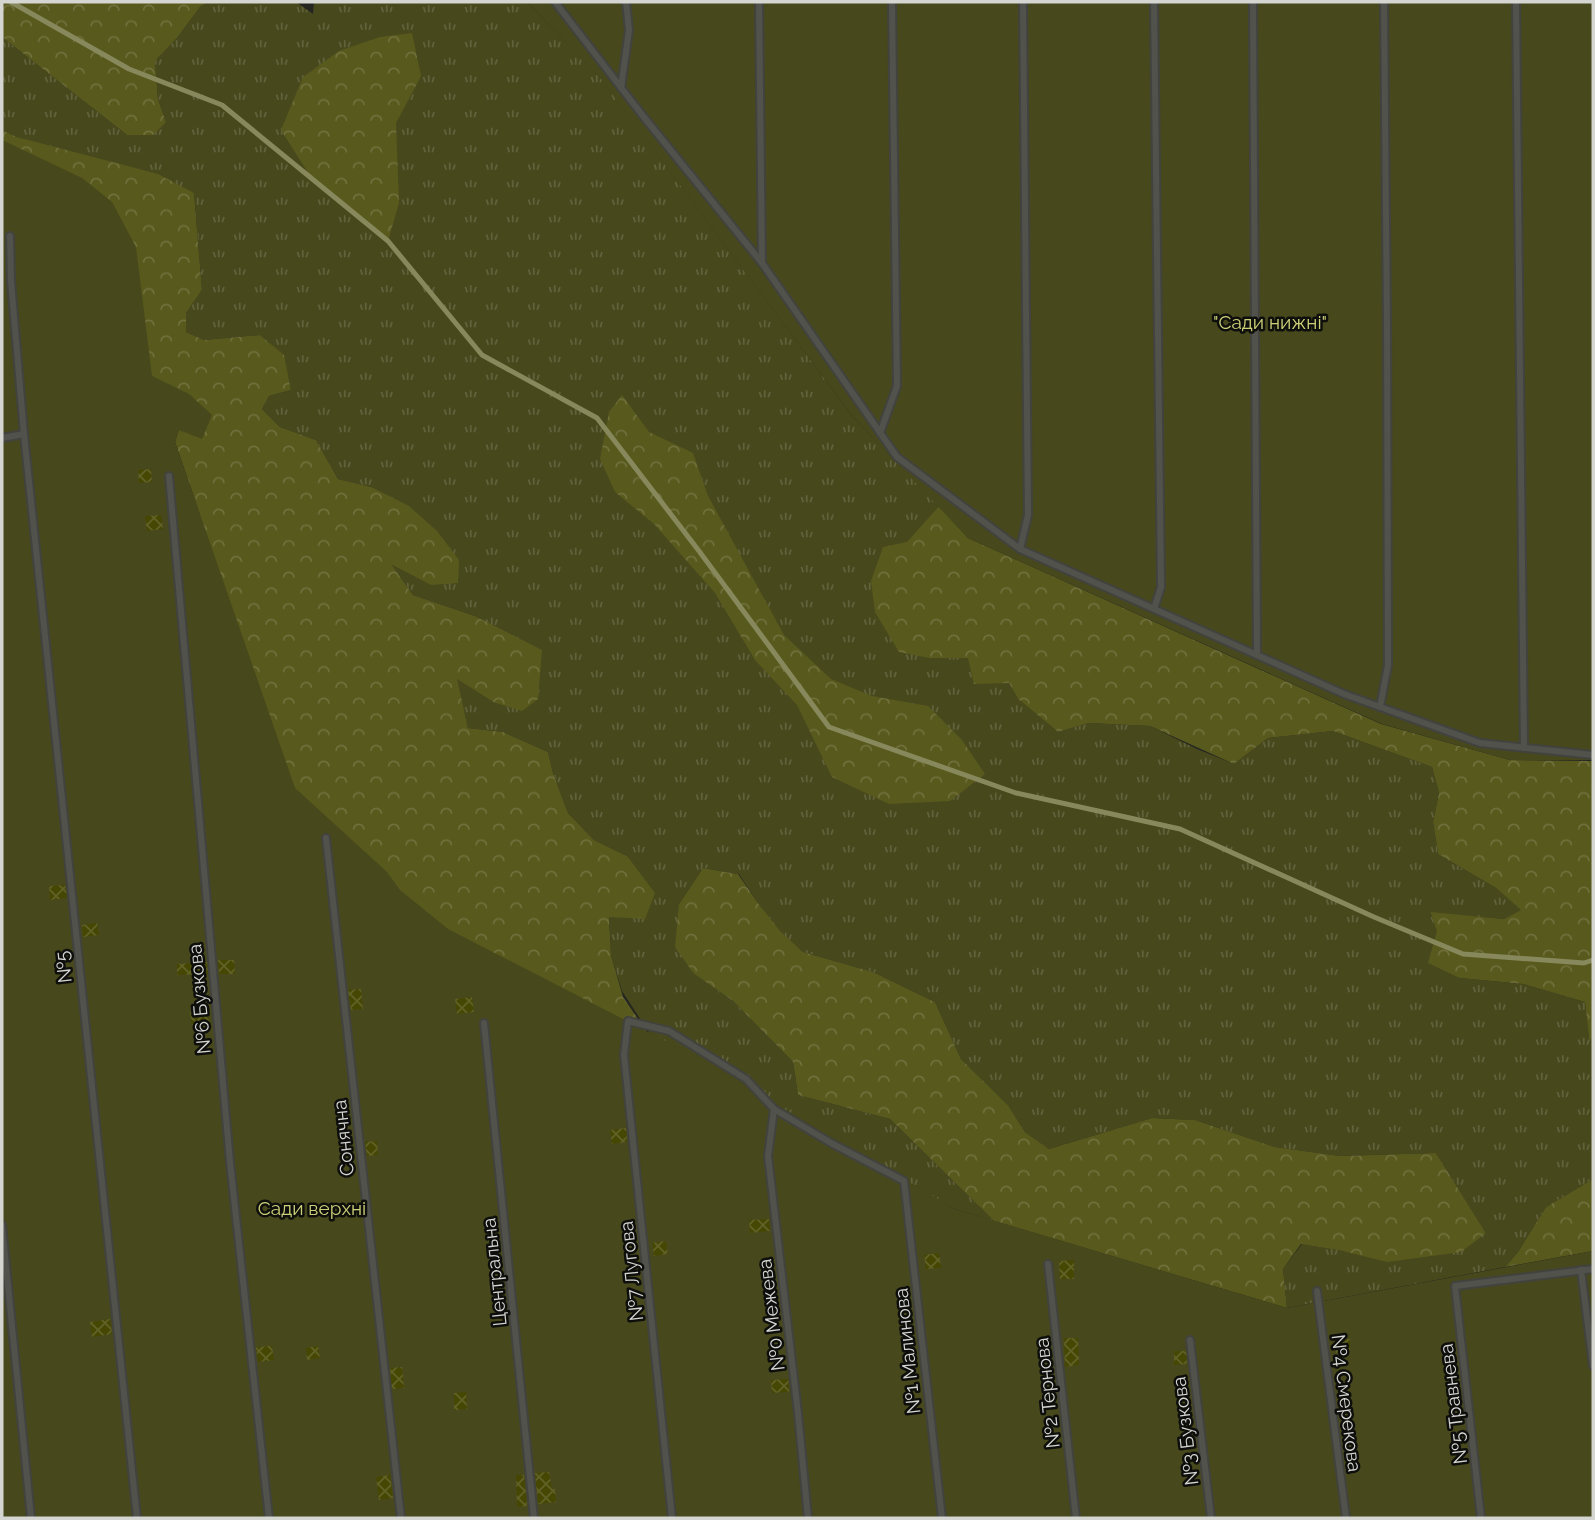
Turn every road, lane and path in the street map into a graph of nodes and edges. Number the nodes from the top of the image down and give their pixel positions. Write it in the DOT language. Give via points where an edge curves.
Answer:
graph roads {
  1 [pos="555,2"];
  2 [pos="626,2"];
  3 [pos="759,2"];
  4 [pos="892,2"];
  5 [pos="1023,2"];
  6 [pos="1154,2"];
  7 [pos="1253,2"];
  8 [pos="1384,2"];
  9 [pos="1516,2"];
  10 [pos="621,88"];
  11 [pos="10,236"];
  12 [pos="762,263"];
  13 [pos="880,433"];
  14 [pos="24,435"];
  15 [pos="2,438"];
  16 [pos="169,476"];
  17 [pos="1020,549"];
  18 [pos="1154,609"];
  19 [pos="1257,655"];
  20 [pos="1380,707"];
  21 [pos="1524,748"];
  22 [pos="1593,755"];
  23 [pos="326,838"];
  24 [pos="484,1023"];
  25 [pos="774,1109"];
  26 [pos="2,1225"];
  27 [pos="1048,1264"];
  28 [pos="1593,1269"];
  29 [pos="1581,1270"];
  30 [pos="1317,1291"];
  31 [pos="1190,1340"];
  32 [pos="1593,1366"];
  33 [pos="31,1518"];
  34 [pos="137,1518"];
  35 [pos="269,1518"];
  36 [pos="401,1518"];
  37 [pos="534,1518"];
  38 [pos="672,1518"];
  39 [pos="808,1518"];
  40 [pos="942,1518"];
  41 [pos="1076,1518"];
  42 [pos="1211,1518"];
  43 [pos="1346,1518"];
  44 [pos="1481,1518"];
  1 -- 10 [label="lane"];
  2 -- 10 [label="lane" via="629,30"];
  3 -- 12 [label="lane"];
  4 -- 13 [label="lane" via="897,386"];
  5 -- 17 [label="lane" via="1028,515"];
  6 -- 18 [label="lane" via="1161,587"];
  7 -- 19 [label="lane"];
  8 -- 20 [label="lane" via="1388,665"];
  9 -- 21 [label="lane"];
  10 -- 12 [label="lane"];
  11 -- 14 [label="lane, №5"];
  12 -- 13 [label="lane"];
  13 -- 17 [label="lane" via="897,457"];
  14 -- 15 [label="lane"];
  14 -- 34 [label="lane, №5"];
  16 -- 35 [label="lane, №6 Бузкова" via="230,1162"];
  17 -- 18 [label="lane"];
  18 -- 19 [label="lane"];
  19 -- 20 [label="lane"];
  20 -- 21 [label="lane" via="1480,743"];
  21 -- 22 [label="lane"];
  23 -- 36 [label="lane, Сонячна"];
  24 -- 37 [label="lane, Центральна"];
  25 -- 38 [label="lane, №7 Лугова" via="746,1079 669,1031 628,1021 624,1055"];
  25 -- 39 [label="lane, №0 Межева" via="768,1156"];
  25 -- 40 [label="lane, №1 Малинова" via="904,1181"];
  26 -- 33 [label="lane"];
  27 -- 41 [label="lane, №2 Тернова"];
  28 -- 29 [label="lane"];
  29 -- 32 [label="lane"];
  29 -- 44 [label="lane, №5 Травнева" via="1455,1286"];
  30 -- 43 [label="lane, №4 Смерекова"];
  31 -- 42 [label="lane, №3 Бузкова"];
}
